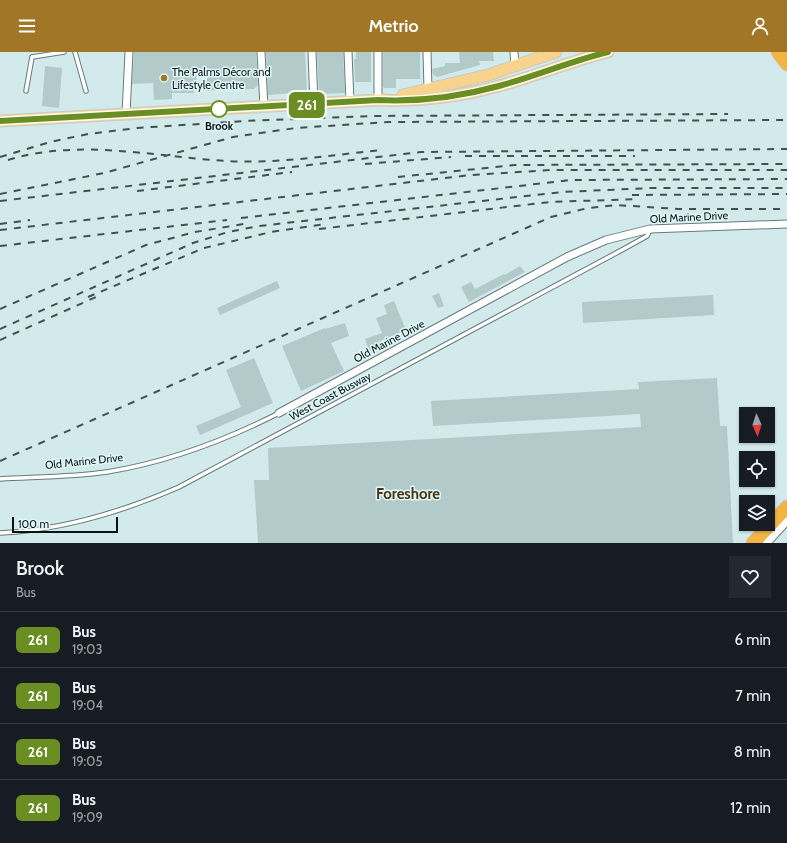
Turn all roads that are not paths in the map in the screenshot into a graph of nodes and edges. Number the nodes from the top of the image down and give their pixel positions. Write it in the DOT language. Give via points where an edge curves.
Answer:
graph roads {
  1 [pos="64,52"];
  2 [pos="75,52"];
  3 [pos="129,52"];
  4 [pos="262,52"];
  5 [pos="312,52"];
  6 [pos="348,52"];
  7 [pos="378,52"];
  8 [pos="427,52"];
  9 [pos="514,52"];
  10 [pos="556,52"];
  11 [pos="608,52"];
  12 [pos="778,52"];
  13 [pos="539,55"];
  14 [pos="787,64"];
  15 [pos="515,67"];
  16 [pos="428,90"];
  17 [pos="26,91"];
  18 [pos="86,91"];
  19 [pos="378,100"];
  20 [pos="350,102"];
  21 [pos="314,104"];
  22 [pos="264,107"];
  23 [pos="126,114"];
  24 [pos="0,121"];
  25 [pos="787,224"];
  26 [pos="650,229"];
  27 [pos="279,414"];
  28 [pos="0,479"];
  29 [pos="787,507"];
  30 [pos="787,521"];
  31 [pos="0,533"];
  32 [pos="753,543"];
  33 [pos="767,543"];
  1 -- 17 [label="lane" via="32,57"];
  2 -- 18 [label="lane"];
  3 -- 23 [label="street"];
  4 -- 22 [label="street"];
  5 -- 21 [label="street"];
  6 -- 20 [label="street"];
  7 -- 19 [label="street"];
  8 -- 16 [label="street"];
  9 -- 15 [label="street"];
  10 -- 13 [label="main road"];
  11 -- 19 [label="main road" via="470,94 434,99"];
  12 -- 14 [label="highway"];
  13 -- 15 [label="main road"];
  15 -- 16 [label="main road"];
  16 -- 19 [label="main road"];
  19 -- 20 [label="main road"];
  20 -- 21 [label="main road"];
  21 -- 22 [label="main road"];
  22 -- 23 [label="main road"];
  23 -- 24 [label="main road"];
  25 -- 26 [label="street, Old Marine Drive"];
  26 -- 27 [label="street, Old Marine Drive" via="606,240 567,257"];
  26 -- 31 [label="lane, West Coast Busway" via="647,236 620,251 179,487 142,503 88,520 34,530"];
  27 -- 28 [label="lane, Old Marine Drive" via="223,440 148,463 87,474"];
  29 -- 32 [label="highway"];
  30 -- 33 [label="street"];
}
